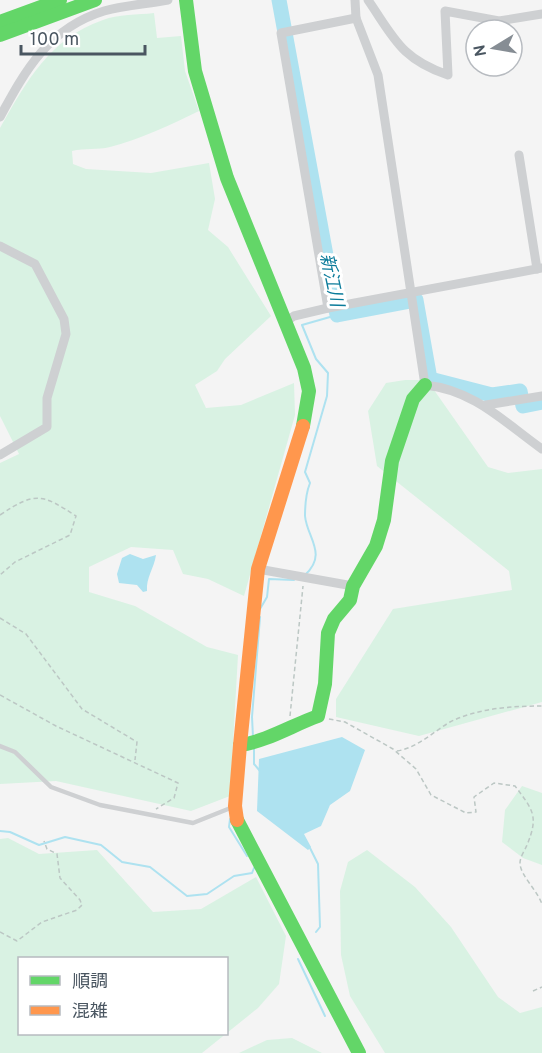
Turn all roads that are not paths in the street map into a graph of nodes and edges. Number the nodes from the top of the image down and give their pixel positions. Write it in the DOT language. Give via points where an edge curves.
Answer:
graph roads {
  1 [pos="60,0"];
  2 [pos="96,0"];
  3 [pos="168,0"];
  4 [pos="186,0"];
  5 [pos="355,0"];
  6 [pos="368,0"];
  7 [pos="542,14"];
  8 [pos="356,18"];
  9 [pos="0,22"];
  10 [pos="0,35"];
  11 [pos="0,117"];
  12 [pos="519,155"];
  13 [pos="0,246"];
  14 [pos="540,269"];
  15 [pos="410,297"];
  16 [pos="328,308"];
  17 [pos="285,322"];
  18 [pos="425,385"];
  19 [pos="542,396"];
  20 [pos="486,405"];
  21 [pos="542,449"];
  22 [pos="0,455"];
  23 [pos="258,569"];
  24 [pos="353,586"];
  25 [pos="240,745"];
  26 [pos="0,746"];
  27 [pos="235,806"];
  28 [pos="359,1053"];
  1 -- 9 [label="main road"];
  2 -- 10 [label="main road"];
  3 -- 11 [label="street" via="104,11 71,25 43,47"];
  4 -- 17 [label="main road" via="195,71 227,178"];
  5 -- 8 [label="street"];
  6 -- 7 [label="street" via="399,47 415,60 448,75 445,11 499,21"];
  8 -- 15 [label="street" via="378,75"];
  8 -- 16 [label="street" via="281,33"];
  12 -- 14 [label="street"];
  13 -- 22 [label="street" via="36,264 64,319 66,334 47,398 47,427"];
  14 -- 15 [label="street"];
  15 -- 16 [label="street"];
  15 -- 18 [label="street"];
  16 -- 17 [label="street"];
  17 -- 23 [label="main road" via="304,368 308,404"];
  18 -- 20 [label="street" via="444,387"];
  18 -- 24 [label="main road" via="412,399 392,461 384,520 376,546"];
  19 -- 20 [label="street"];
  20 -- 21 [label="street"];
  23 -- 24 [label="street"];
  23 -- 25 [label="main road"];
  24 -- 25 [label="main road" via="350,600 328,633 325,684 318,716 255,743"];
  25 -- 27 [label="main road"];
  26 -- 27 [label="lane" via="15,752 51,787 100,805 193,823"];
  27 -- 28 [label="main road" via="237,823"];
}
